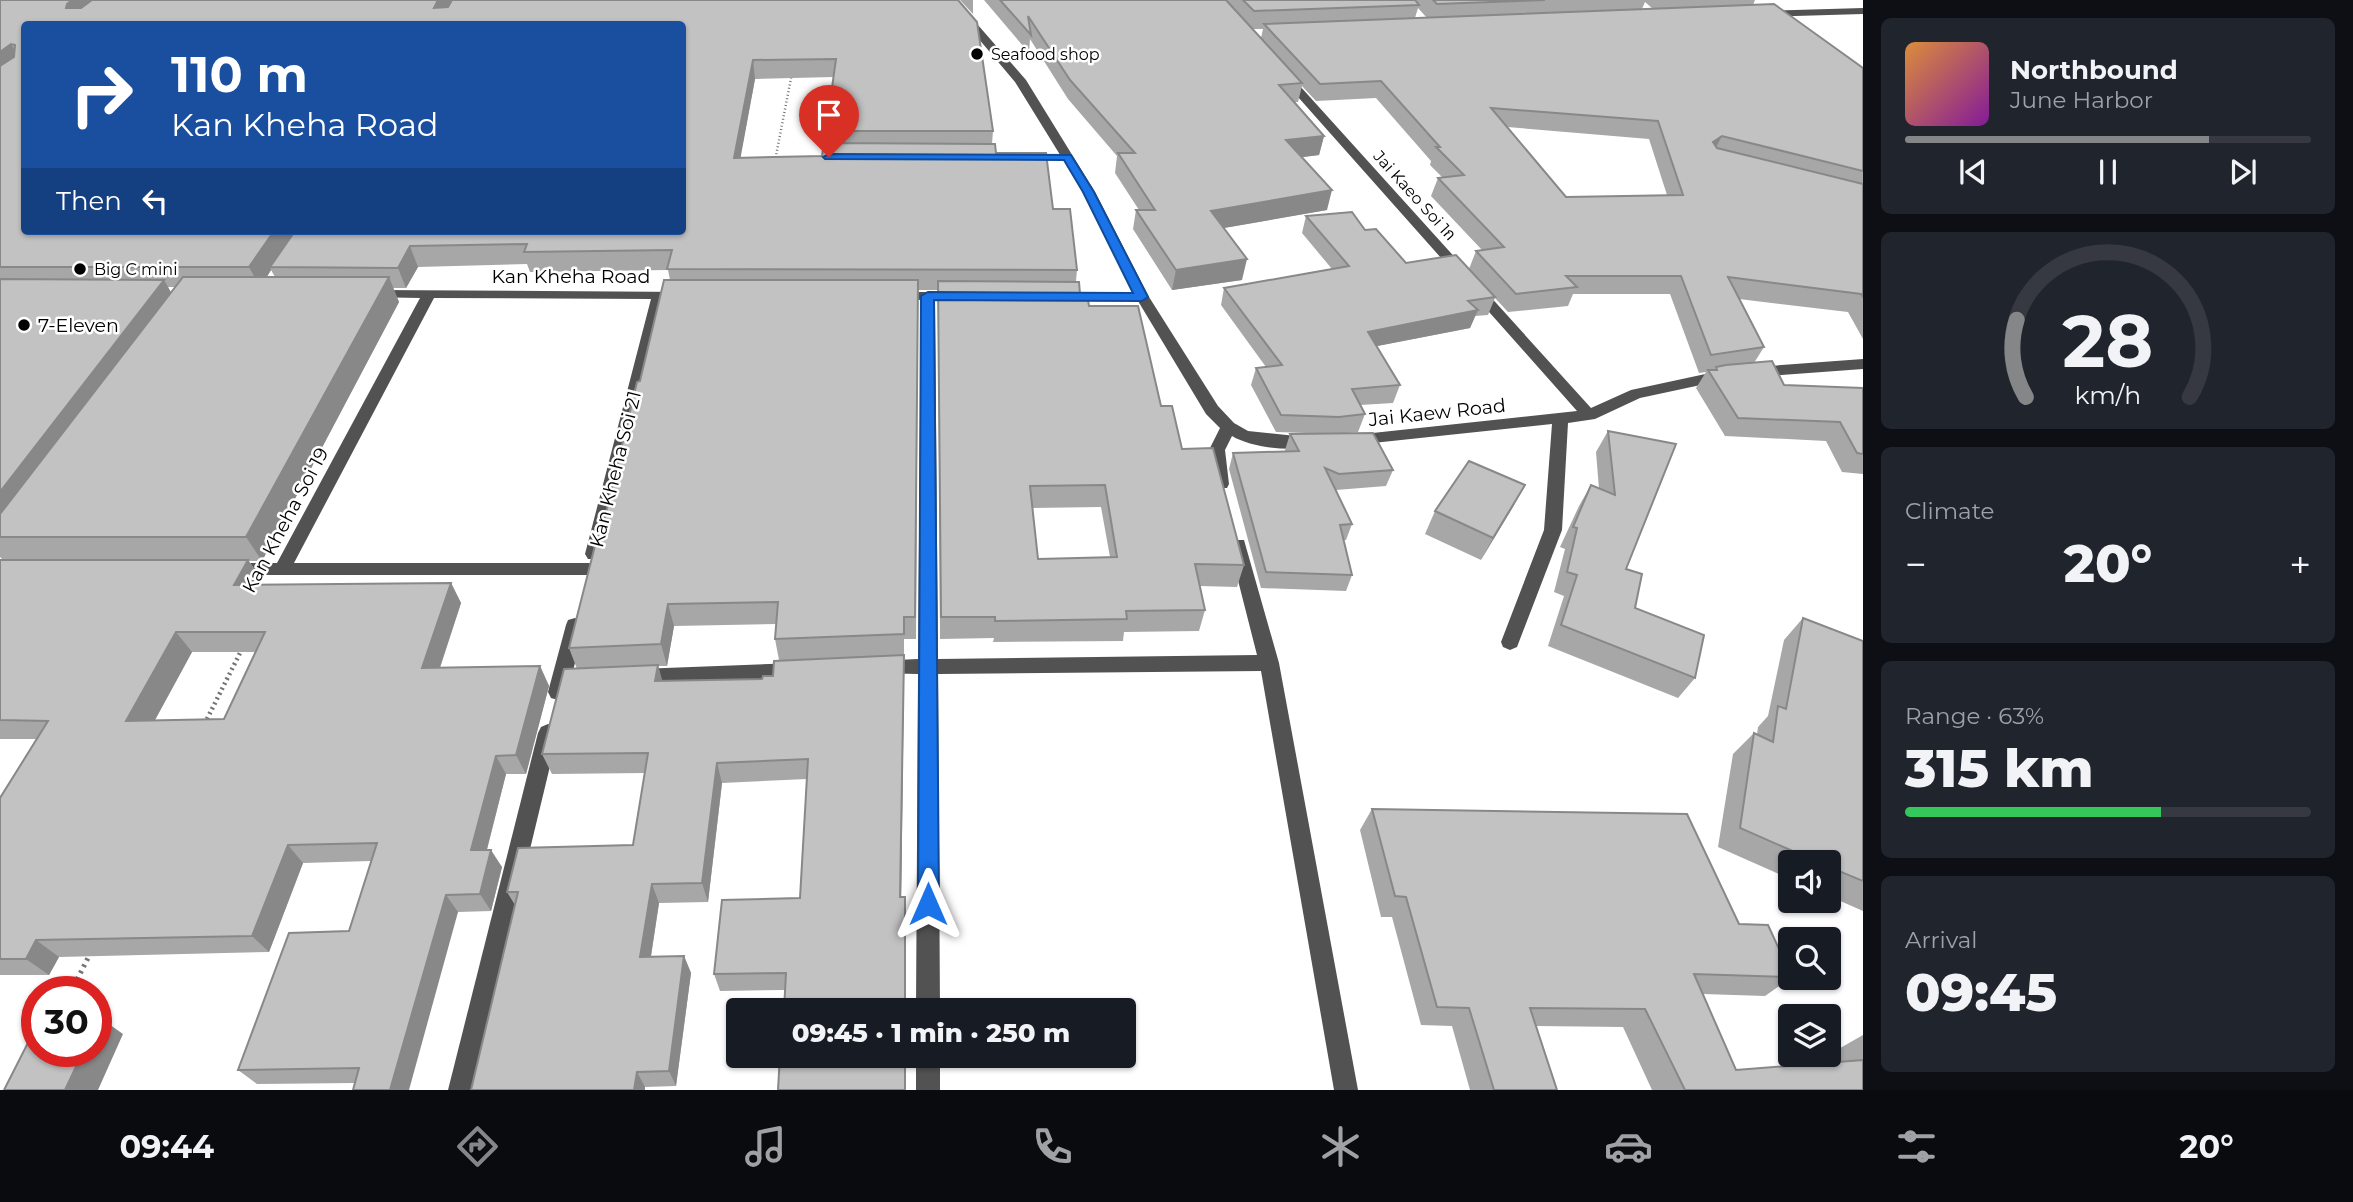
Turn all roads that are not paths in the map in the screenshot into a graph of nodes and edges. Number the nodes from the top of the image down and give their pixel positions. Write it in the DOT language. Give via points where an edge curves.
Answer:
graph roads {
  1 [pos="948,2"];
  2 [pos="1863,11"];
  3 [pos="1752,14"];
  4 [pos="1275,66"];
  5 [pos="361,294"];
  6 [pos="429,294"];
  7 [pos="659,295"];
  8 [pos="696,295"];
  9 [pos="886,296"];
  10 [pos="928,296"];
  11 [pos="981,296"];
  12 [pos="1048,296"];
  13 [pos="1142,297"];
  14 [pos="1863,364"];
  15 [pos="1589,415"];
  16 [pos="1560,418"];
  17 [pos="1227,427"];
  18 [pos="1226,502"];
  19 [pos="1233,529"];
  20 [pos="215,570"];
  21 [pos="282,570"];
  22 [pos="590,570"];
  23 [pos="1510,642"];
  24 [pos="1269,663"];
  25 [pos="929,665"];
  26 [pos="860,668"];
  27 [pos="820,670"];
  28 [pos="615,678"];
  29 [pos="928,998"];
  30 [pos="928,1068"];
  31 [pos="460,1090"];
  32 [pos="928,1090"];
  33 [pos="1346,1090"];
  1 -- 13 [label="street" via="1020,80 1060,157 1089,192"];
  2 -- 3 [label="street"];
  4 -- 15 [label="street, Jai Kaeo Soi 1ก"];
  5 -- 6 [label="street, Kan Kheha Road"];
  6 -- 7 [label="street, Kan Kheha Road"];
  6 -- 21 [label="street, Kan Kheha Soi 19"];
  7 -- 8 [label="street, Kan Kheha Road"];
  7 -- 22 [label="street, Kan Kheha Soi 21"];
  9 -- 10 [label="street"];
  10 -- 11 [label="street"];
  10 -- 25 [label="street"];
  12 -- 13 [label="street"];
  13 -- 17 [label="street"];
  14 -- 15 [label="street, Jai Kaew Road" via="1713,376 1636,394"];
  15 -- 16 [label="street, Jai Kaew Road"];
  16 -- 17 [label="street, Jai Kaew Road" via="1327,442 1289,443 1244,436"];
  16 -- 23 [label="street" via="1553,530"];
  17 -- 18 [label="street" via="1217,450"];
  19 -- 24 [label="street"];
  20 -- 21 [label="street"];
  21 -- 22 [label="street"];
  22 -- 31 [label="street, Kan Kheha Soi 21" via="568,679 553,713"];
  24 -- 25 [label="street"];
  24 -- 33 [label="street"];
  25 -- 26 [label="street"];
  25 -- 29 [label="street"];
  27 -- 28 [label="street"];
  30 -- 32 [label="street"];
}
